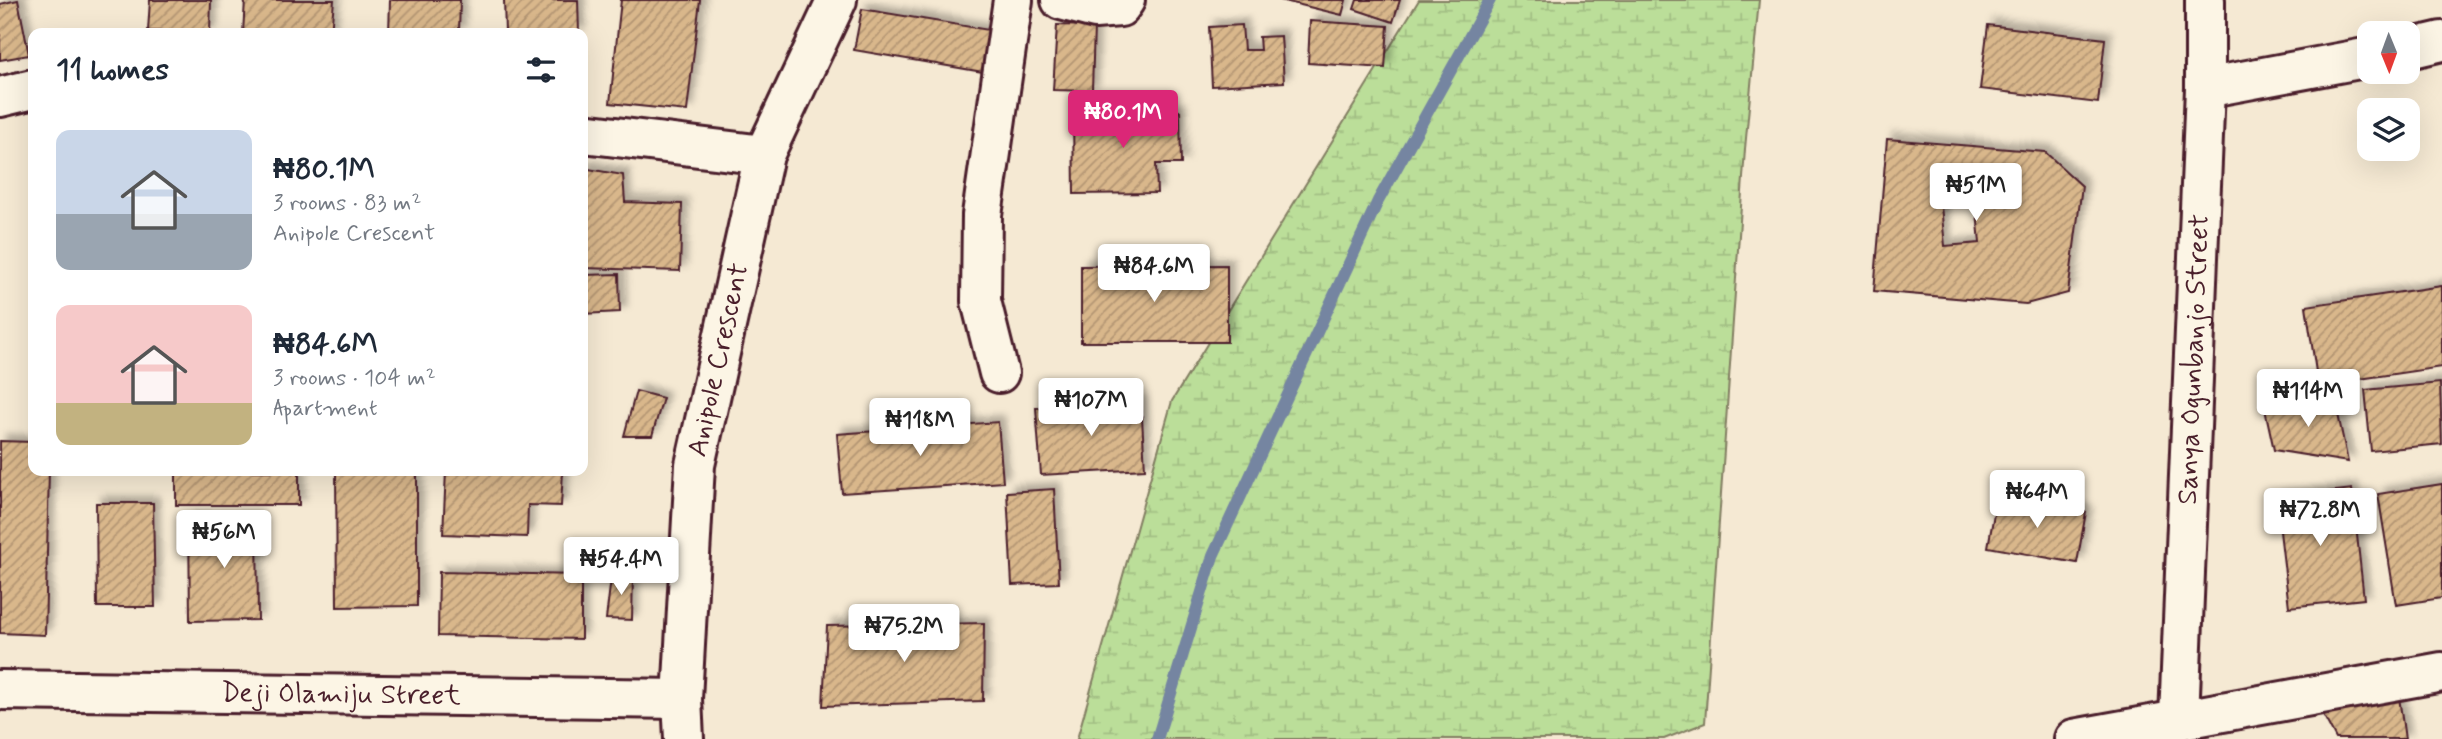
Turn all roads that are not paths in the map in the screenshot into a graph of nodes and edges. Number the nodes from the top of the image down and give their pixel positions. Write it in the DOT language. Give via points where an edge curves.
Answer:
graph roads {
  1 [pos="837,0"];
  2 [pos="1013,0"];
  3 [pos="1062,0"];
  4 [pos="1125,0"];
  5 [pos="2204,0"];
  6 [pos="2442,41"];
  7 [pos="2420,46"];
  8 [pos="2357,59"];
  9 [pos="2205,88"];
  10 [pos="28,90"];
  11 [pos="0,97"];
  12 [pos="588,133"];
  13 [pos="764,155"];
  14 [pos="999,373"];
  15 [pos="2442,671"];
  16 [pos="0,690"];
  17 [pos="682,699"];
  18 [pos="2179,718"];
  19 [pos="684,739"];
  20 [pos="2074,739"];
  1 -- 13 [label="street, Anipole Crescent"];
  2 -- 14 [label="street" via="982,215 981,301"];
  3 -- 4 [label="street" via="1095,9 1120,7"];
  5 -- 9 [label="street, Sanya Ogunbanjo Street"];
  6 -- 7 [label="street"];
  8 -- 9 [label="street"];
  9 -- 18 [label="street, Sanya Ogunbanjo Street"];
  10 -- 11 [label="street"];
  12 -- 13 [label="street"];
  13 -- 17 [label="street, Anipole Crescent" via="695,465"];
  15 -- 18 [label="street"];
  16 -- 17 [label="street, Deji Olamiju Street"];
  17 -- 19 [label="street, Anipole Crescent"];
  18 -- 20 [label="street"];
}
